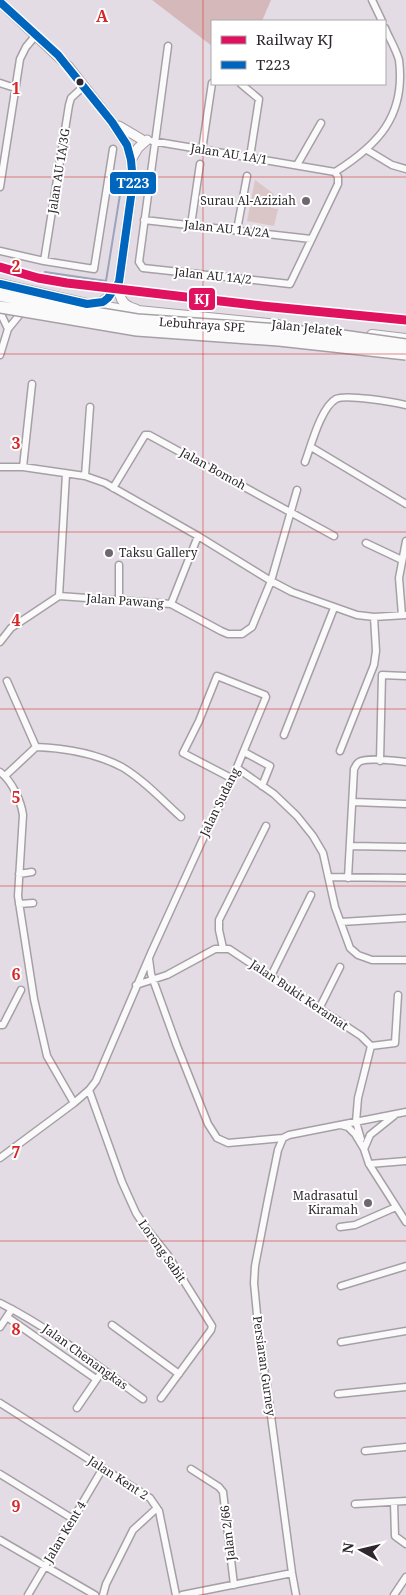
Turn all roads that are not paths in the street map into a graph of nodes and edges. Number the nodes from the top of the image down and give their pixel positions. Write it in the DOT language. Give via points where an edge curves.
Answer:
graph roads {
  1 [pos="372,0"];
  2 [pos="0,2"];
  3 [pos="382,20"];
  4 [pos="386,30"];
  5 [pos="36,35"];
  6 [pos="168,46"];
  7 [pos="0,83"];
  8 [pos="212,85"];
  9 [pos="242,85"];
  10 [pos="84,86"];
  11 [pos="14,88"];
  12 [pos="112,122"];
  13 [pos="321,123"];
  14 [pos="123,136"];
  15 [pos="3,140"];
  16 [pos="147,140"];
  17 [pos="113,149"];
  18 [pos="202,150"];
  19 [pos="367,150"];
  20 [pos="250,157"];
  21 [pos="131,160"];
  22 [pos="200,164"];
  23 [pos="297,165"];
  24 [pos="406,169"];
  25 [pos="336,172"];
  26 [pos="247,176"];
  27 [pos="0,187"];
  28 [pos="144,220"];
  29 [pos="190,225"];
  30 [pos="237,230"];
  31 [pos="311,239"];
  32 [pos="0,250"];
  33 [pos="44,261"];
  34 [pos="119,282"];
  35 [pos="0,284"];
  36 [pos="0,295"];
  37 [pos="87,304"];
  38 [pos="0,308"];
  39 [pos="118,309"];
  40 [pos="0,312"];
  41 [pos="146,312"];
  42 [pos="21,313"];
  43 [pos="129,330"];
  44 [pos="8,331"];
  45 [pos="406,339"];
  46 [pos="406,345"];
  47 [pos="0,355"];
  48 [pos="406,355"];
  49 [pos="32,384"];
  50 [pos="406,405"];
  51 [pos="90,407"];
  52 [pos="311,446"];
  53 [pos="305,462"];
  54 [pos="0,467"];
  55 [pos="23,467"];
  56 [pos="66,474"];
  57 [pos="85,476"];
  58 [pos="113,488"];
  59 [pos="297,490"];
  60 [pos="406,504"];
  61 [pos="291,512"];
  62 [pos="198,536"];
  63 [pos="334,536"];
  64 [pos="406,541"];
  65 [pos="366,543"];
  66 [pos="402,560"];
  67 [pos="119,565"];
  68 [pos="271,581"];
  69 [pos="59,596"];
  70 [pos="119,600"];
  71 [pos="171,604"];
  72 [pos="334,608"];
  73 [pos="404,615"];
  74 [pos="374,617"];
  75 [pos="0,642"];
  76 [pos="406,676"];
  77 [pos="7,681"];
  78 [pos="284,735"];
  79 [pos="36,747"];
  80 [pos="340,751"];
  81 [pos="244,752"];
  82 [pos="380,761"];
  83 [pos="406,762"];
  84 [pos="237,768"];
  85 [pos="2,774"];
  86 [pos="233,779"];
  87 [pos="262,786"];
  88 [pos="353,802"];
  89 [pos="406,804"];
  90 [pos="181,817"];
  91 [pos="266,826"];
  92 [pos="350,846"];
  93 [pos="406,847"];
  94 [pos="32,872"];
  95 [pos="19,874"];
  96 [pos="330,877"];
  97 [pos="348,878"];
  98 [pos="406,878"];
  99 [pos="311,895"];
  100 [pos="33,903"];
  101 [pos="19,904"];
  102 [pos="406,918"];
  103 [pos="341,922"];
  104 [pos="223,948"];
  105 [pos="148,958"];
  106 [pos="406,960"];
  107 [pos="340,967"];
  108 [pos="270,976"];
  109 [pos="154,980"];
  110 [pos="136,985"];
  111 [pos="21,990"];
  112 [pos="398,995"];
  113 [pos="320,1009"];
  114 [pos="0,1024"];
  115 [pos="371,1046"];
  116 [pos="89,1090"];
  117 [pos="74,1103"];
  118 [pos="406,1112"];
  119 [pos="396,1114"];
  120 [pos="356,1122"];
  121 [pos="341,1125"];
  122 [pos="283,1138"];
  123 [pos="364,1149"];
  124 [pos="0,1158"];
  125 [pos="406,1161"];
  126 [pos="369,1164"];
  127 [pos="396,1207"];
  128 [pos="404,1215"];
  129 [pos="406,1222"];
  130 [pos="340,1227"];
  131 [pos="406,1266"];
  132 [pos="341,1286"];
  133 [pos="0,1304"];
  134 [pos="12,1309"];
  135 [pos="6,1317"];
  136 [pos="112,1325"];
  137 [pos="0,1327"];
  138 [pos="406,1331"];
  139 [pos="341,1342"];
  140 [pos="102,1370"];
  141 [pos="179,1374"];
  142 [pos="96,1379"];
  143 [pos="406,1387"];
  144 [pos="338,1394"];
  145 [pos="161,1398"];
  146 [pos="143,1399"];
  147 [pos="0,1403"];
  148 [pos="77,1408"];
  149 [pos="406,1448"];
  150 [pos="365,1451"];
  151 [pos="103,1468"];
  152 [pos="191,1469"];
  153 [pos="0,1474"];
  154 [pos="406,1501"];
  155 [pos="394,1502"];
  156 [pos="355,1504"];
  157 [pos="157,1508"];
  158 [pos="73,1519"];
  159 [pos="0,1540"];
  160 [pos="406,1544"];
  161 [pos="45,1566"];
  162 [pos="292,1573"];
  163 [pos="406,1577"];
  164 [pos="234,1585"];
  165 [pos="28,1595"];
  166 [pos="95,1595"];
  167 [pos="103,1595"];
  168 [pos="176,1595"];
  169 [pos="182,1595"];
  170 [pos="296,1595"];
  171 [pos="394,1595"];
  1 -- 3 [label="street"];
  2 -- 5 [label="street"];
  4 -- 19 [label="street" via="398,58 402,97 394,121"];
  5 -- 10 [label="street"];
  5 -- 11 [label="street" via="20,58"];
  6 -- 16 [label="street, Jalan AU 1A/2"];
  7 -- 11 [label="street"];
  8 -- 18 [label="street"];
  9 -- 20 [label="street" via="259,99"];
  10 -- 12 [label="street"];
  10 -- 33 [label="street, Jalan AU 1A/3G" via="71,98 69,105"];
  11 -- 15 [label="street"];
  12 -- 14 [label="street"];
  12 -- 16 [label="street"];
  13 -- 23 [label="street"];
  14 -- 16 [label="street, Jalan AU 1A/1"];
  14 -- 21 [label="street"];
  15 -- 27 [label="street"];
  16 -- 18 [label="street, Jalan AU 1A/1"];
  16 -- 21 [label="street"];
  16 -- 28 [label="street, Jalan AU 1A/2"];
  17 -- 33 [label="street" via="94,269"];
  18 -- 20 [label="street, Jalan AU 1A/1"];
  19 -- 24 [label="street" via="392,165"];
  19 -- 25 [label="street"];
  20 -- 23 [label="street, Jalan AU 1A/1"];
  21 -- 34 [label="street" via="132,182"];
  22 -- 29 [label="street"];
  23 -- 25 [label="street, Jalan AU 1A/1"];
  25 -- 31 [label="street, Jalan AU 1A/2" via="338,184"];
  26 -- 30 [label="street"];
  28 -- 29 [label="street, Jalan AU 1A/2A"];
  28 -- 31 [label="street, Jalan AU 1A/2" via="140,266 160,270 290,284"];
  29 -- 30 [label="street, Jalan AU 1A/2A"];
  30 -- 31 [label="street, Jalan AU 1A/2A"];
  32 -- 33 [label="street"];
  34 -- 37 [label="street" via="103,302"];
  34 -- 41 [label="street" via="120,300 130,308"];
  35 -- 37 [label="main road, Jalan Jelatek"];
  36 -- 46 [label="highway, Lebuhraya SPE, bridge" via="137,320 280,330"];
  37 -- 39 [label="main road, Jalan Jelatek"];
  38 -- 42 [label="main road, Jalan Jelatek"];
  38 -- 48 [label="highway, Lebuhraya SPE, bridge" via="137,330 279,340"];
  39 -- 41 [label="main road, Jalan Jelatek"];
  39 -- 43 [label="main road"];
  40 -- 44 [label="street"];
  41 -- 45 [label="main road, Jalan Jelatek"];
  42 -- 43 [label="main road, Jalan Jelatek"];
  42 -- 44 [label="street"];
  43 -- 48 [label="main road, Jalan Jelatek"];
  44 -- 47 [label="street"];
  49 -- 55 [label="street"];
  50 -- 52 [label="street" via="349,397 336,399 326,410"];
  51 -- 57 [label="street"];
  52 -- 53 [label="street"];
  52 -- 60 [label="street"];
  54 -- 55 [label="street"];
  55 -- 56 [label="street"];
  56 -- 57 [label="street"];
  56 -- 69 [label="street"];
  57 -- 58 [label="street"];
  58 -- 61 [label="street, Jalan Bomoh" via="145,435 149,434"];
  58 -- 62 [label="street"];
  59 -- 61 [label="street, Jalan Pawang"];
  61 -- 63 [label="street, Jalan Bomoh"];
  61 -- 68 [label="street, Jalan Pawang"];
  62 -- 68 [label="street"];
  62 -- 71 [label="street"];
  64 -- 66 [label="street"];
  65 -- 66 [label="street"];
  66 -- 73 [label="street" via="399,585"];
  67 -- 70 [label="street"];
  68 -- 71 [label="street, Jalan Pawang" via="252,628 242,634 221,632"];
  68 -- 72 [label="street"];
  69 -- 70 [label="street, Jalan Pawang"];
  69 -- 75 [label="street" via="11,628"];
  70 -- 71 [label="street, Jalan Pawang"];
  72 -- 74 [label="street"];
  72 -- 78 [label="street"];
  73 -- 74 [label="street"];
  74 -- 80 [label="street" via="374,665"];
  76 -- 82 [label="street" via="382,675"];
  77 -- 79 [label="street"];
  79 -- 85 [label="street"];
  79 -- 90 [label="street" via="87,754 121,767"];
  81 -- 84 [label="street, Jalan Sudang"];
  81 -- 86 [label="street, Jalan Sudang" via="266,696 215,677 183,754"];
  81 -- 87 [label="street" via="270,766"];
  82 -- 83 [label="street"];
  82 -- 88 [label="street" via="357,764"];
  84 -- 86 [label="street, Jalan Sudang"];
  84 -- 87 [label="street"];
  85 -- 95 [label="street" via="22,805"];
  86 -- 105 [label="street, Jalan Sudang"];
  87 -- 96 [label="street" via="297,816 314,836"];
  88 -- 89 [label="street"];
  88 -- 92 [label="street"];
  91 -- 104 [label="street" via="219,920"];
  92 -- 93 [label="street"];
  92 -- 97 [label="street"];
  94 -- 95 [label="street"];
  95 -- 101 [label="street"];
  96 -- 97 [label="street"];
  96 -- 103 [label="street"];
  97 -- 98 [label="street"];
  99 -- 108 [label="street"];
  100 -- 101 [label="street"];
  101 -- 117 [label="street" via="47,1056"];
  102 -- 103 [label="street"];
  103 -- 106 [label="street" via="350,948 358,955 372,960"];
  104 -- 108 [label="street, Jalan Bukit Keramat"];
  104 -- 109 [label="street" via="215,948"];
  105 -- 109 [label="street"];
  105 -- 110 [label="street, Jalan Sudang"];
  107 -- 113 [label="street"];
  108 -- 113 [label="street, Jalan Bukit Keramat"];
  109 -- 110 [label="street"];
  109 -- 122 [label="street" via="186,1070 217,1138 228,1143"];
  110 -- 116 [label="street, Jalan Sudang" via="96,1081"];
  111 -- 114 [label="street"];
  112 -- 115 [label="street" via="395,1043"];
  113 -- 115 [label="street, Jalan Bukit Keramat"];
  115 -- 120 [label="street" via="358,1098"];
  116 -- 117 [label="street, Jalan Sudang"];
  116 -- 141 [label="street, Lorong Sabit" via="136,1214 167,1254 212,1326"];
  117 -- 124 [label="street, Jalan Sudang"];
  118 -- 119 [label="street"];
  119 -- 120 [label="street"];
  119 -- 123 [label="street" via="370,1135"];
  120 -- 121 [label="street"];
  120 -- 123 [label="street"];
  121 -- 122 [label="street"];
  121 -- 123 [label="street" via="352,1130"];
  122 -- 162 [label="street, Persiaran Gurney" via="268,1199 254,1283"];
  123 -- 126 [label="street"];
  125 -- 126 [label="street"];
  126 -- 127 [label="street"];
  127 -- 128 [label="street"];
  127 -- 130 [label="street"];
  128 -- 129 [label="street"];
  131 -- 132 [label="street"];
  133 -- 134 [label="street, Jalan Chenangkas"];
  134 -- 135 [label="street"];
  134 -- 140 [label="street, Jalan Chenangkas" via="46,1328"];
  135 -- 137 [label="street"];
  135 -- 142 [label="street"];
  136 -- 141 [label="street"];
  138 -- 139 [label="street"];
  140 -- 142 [label="street"];
  140 -- 146 [label="street, Jalan Chenangkas"];
  141 -- 145 [label="street, Lorong Sabit"];
  142 -- 148 [label="street"];
  143 -- 144 [label="street"];
  147 -- 151 [label="street, Jalan Kent 2"];
  149 -- 150 [label="street"];
  151 -- 157 [label="street, Jalan Kent 2" via="150,1498"];
  151 -- 158 [label="street, Jalan Kent 4"];
  152 -- 164 [label="street, Jalan 2/66" via="223,1492"];
  153 -- 158 [label="street"];
  154 -- 155 [label="street"];
  155 -- 156 [label="street"];
  155 -- 160 [label="street" via="395,1536"];
  157 -- 167 [label="street" via="133,1530"];
  157 -- 168 [label="street, Jalan Kent 2"];
  158 -- 161 [label="street, Jalan Kent 4"];
  159 -- 161 [label="street"];
  161 -- 165 [label="street, Jalan Kent 4"];
  161 -- 166 [label="street"];
  162 -- 164 [label="street"];
  162 -- 170 [label="street, Persiaran Gurney"];
  163 -- 171 [label="street"];
  164 -- 169 [label="street"];
}
